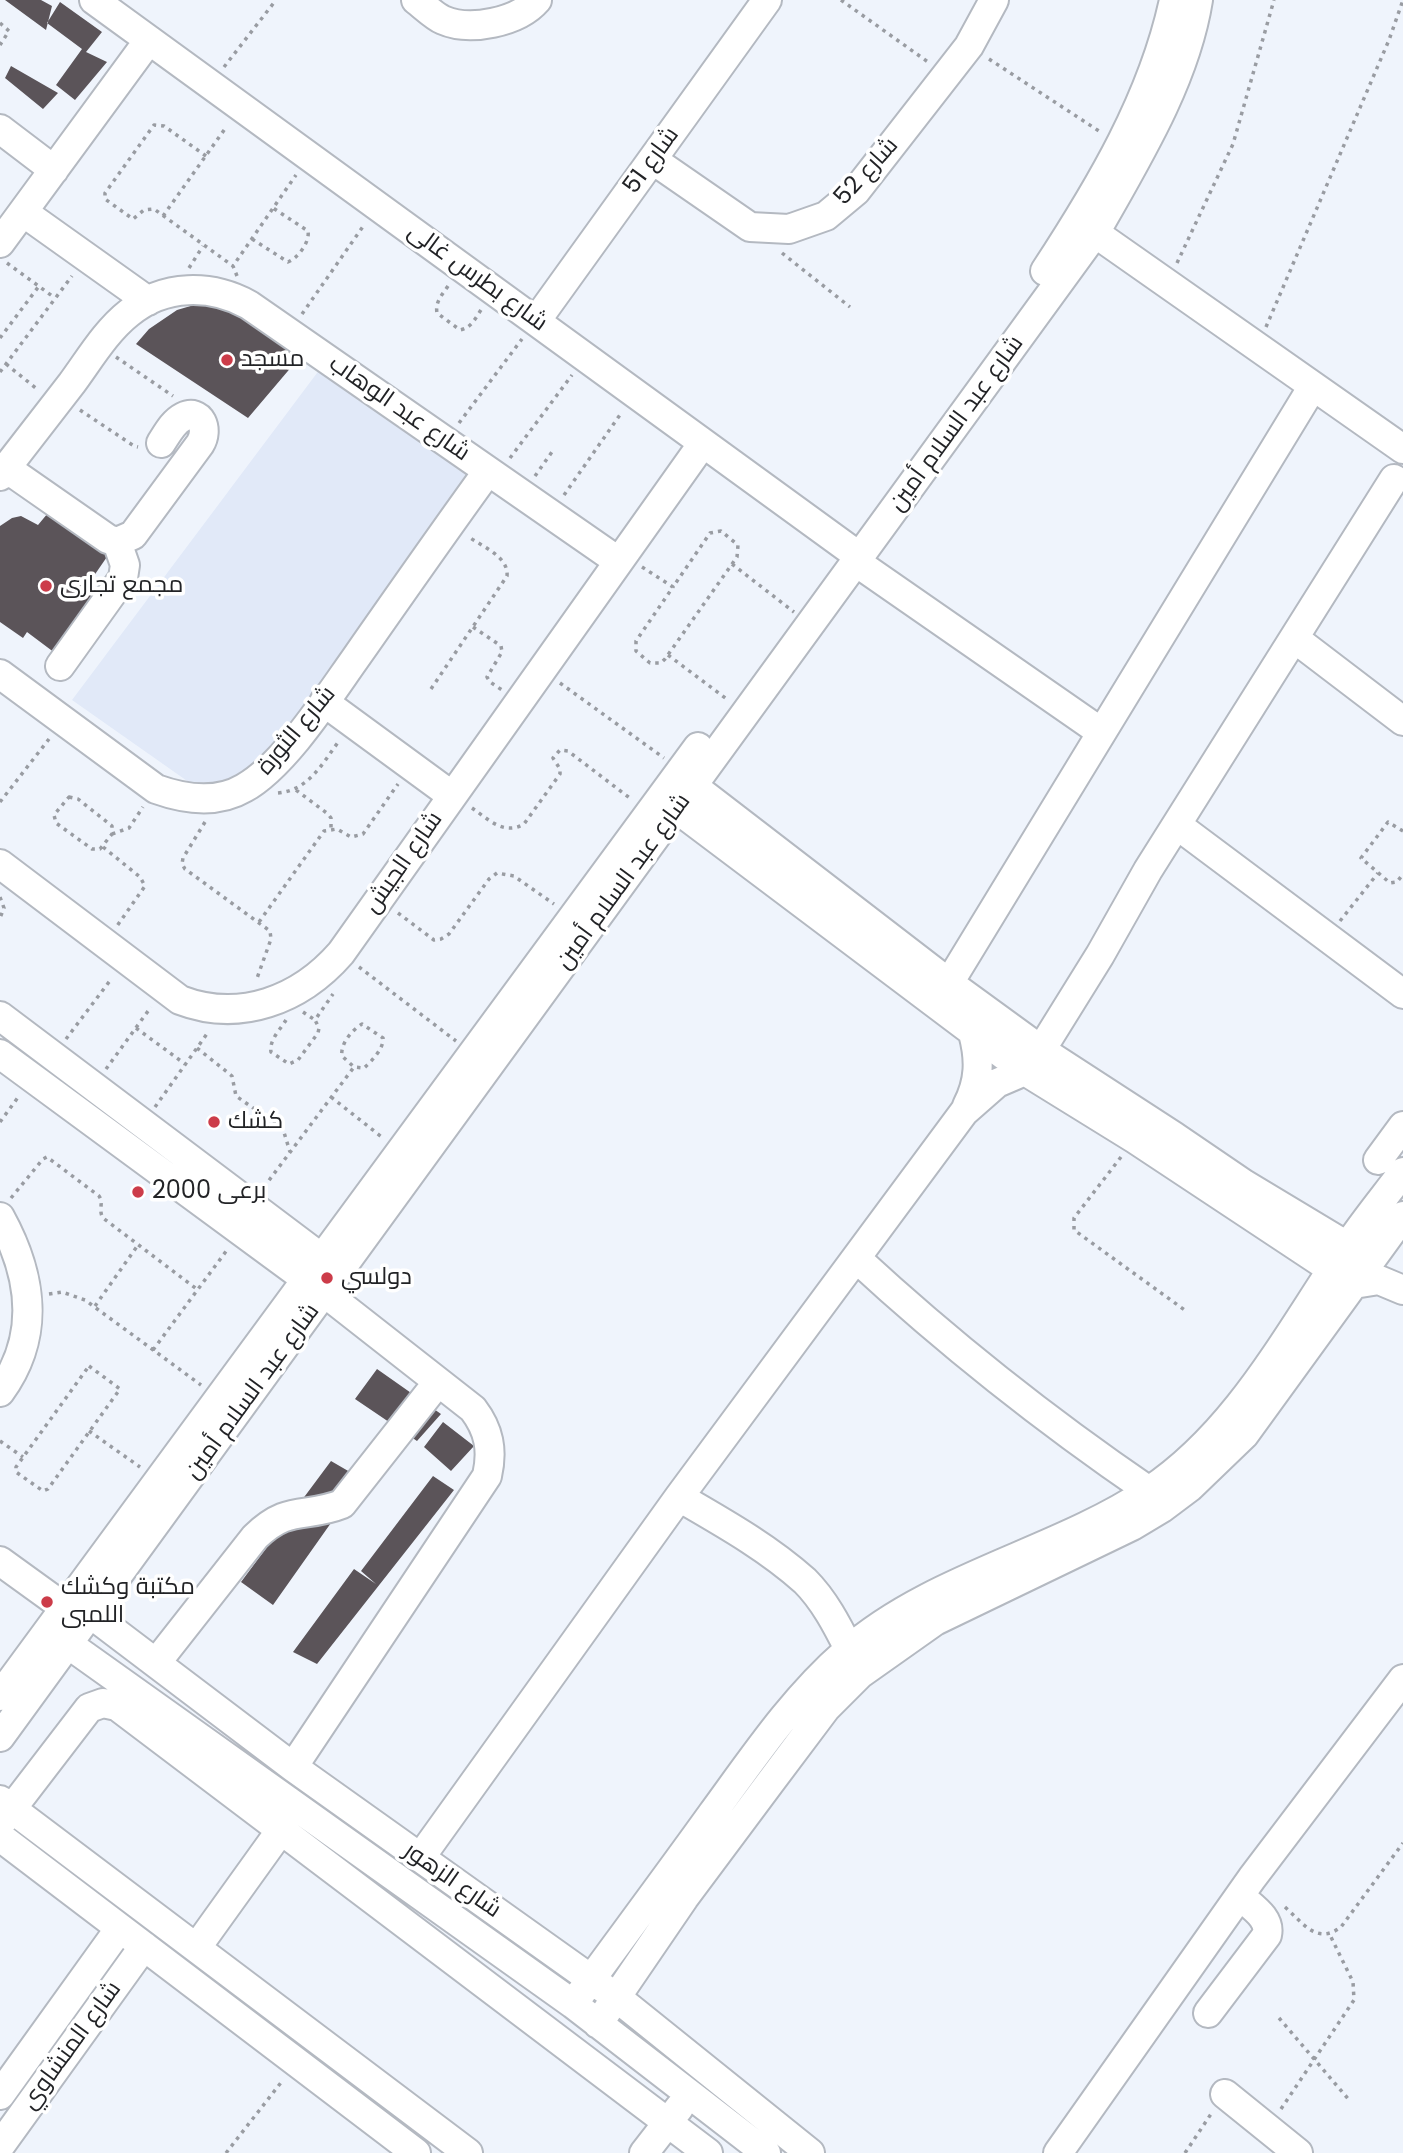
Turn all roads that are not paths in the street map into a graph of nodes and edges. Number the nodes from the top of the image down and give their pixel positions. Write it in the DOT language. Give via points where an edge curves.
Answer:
graph roads {
  1 [pos="93,0"];
  2 [pos="416,0"];
  3 [pos="537,0"];
  4 [pos="994,0"];
  5 [pos="1174,0"];
  6 [pos="1198,0"];
  7 [pos="760,3"];
  8 [pos="149,40"];
  9 [pos="0,129"];
  10 [pos="653,160"];
  11 [pos="54,170"];
  12 [pos="23,212"];
  13 [pos="1095,233"];
  14 [pos="0,243"];
  15 [pos="148,301"];
  16 [pos="536,321"];
  17 [pos="1313,386"];
  18 [pos="161,443"];
  19 [pos="703,443"];
  20 [pos="1403,449"];
  21 [pos="3,472"];
  22 [pos="492,474"];
  23 [pos="1394,479"];
  24 [pos="117,542"];
  25 [pos="854,555"];
  26 [pos="620,558"];
  27 [pos="1294,638"];
  28 [pos="60,666"];
  29 [pos="0,674"];
  30 [pos="324,702"];
  31 [pos="1400,716"];
  32 [pos="1101,732"];
  33 [pos="684,788"];
  34 [pos="452,795"];
  35 [pos="1177,825"];
  36 [pos="0,864"];
  37 [pos="949,983"];
  38 [pos="1403,993"];
  39 [pos="0,1016"];
  40 [pos="973,1033"];
  41 [pos="0,1054"];
  42 [pos="1033,1060"];
  43 [pos="964,1112"];
  44 [pos="1403,1126"];
  45 [pos="1378,1160"];
  46 [pos="1403,1171"];
  47 [pos="4,1209"];
  48 [pos="1403,1216"];
  49 [pos="245,1218"];
  50 [pos="856,1258"];
  51 [pos="1364,1271"];
  52 [pos="324,1276"];
  53 [pos="438,1382"];
  54 [pos="0,1392"];
  55 [pos="1149,1491"];
  56 [pos="679,1497"];
  57 [pos="0,1562"];
  58 [pos="78,1611"];
  59 [pos="68,1644"];
  60 [pos="849,1649"];
  61 [pos="156,1663"];
  62 [pos="1402,1681"];
  63 [pos="0,1696"];
  64 [pos="0,1738"];
  65 [pos="292,1767"];
  66 [pos="4,1811"];
  67 [pos="281,1830"];
  68 [pos="0,1837"];
  69 [pos="420,1858"];
  70 [pos="1240,1896"];
  71 [pos="120,1928"];
  72 [pos="144,1945"];
  73 [pos="197,1947"];
  74 [pos="591,1979"];
  75 [pos="254,1990"];
  76 [pos="616,1997"];
  77 [pos="573,2004"];
  78 [pos="59,2013"];
  79 [pos="1208,2013"];
  80 [pos="236,2015"];
  81 [pos="598,2024"];
  82 [pos="83,2031"];
  83 [pos="390,2093"];
  84 [pos="1225,2094"];
  85 [pos="0,2095"];
  86 [pos="700,2102"];
  87 [pos="373,2119"];
  88 [pos="686,2142"];
  89 [pos="0,2146"];
  90 [pos="457,2150"];
  91 [pos="416,2153"];
  92 [pos="644,2153"];
  93 [pos="766,2153"];
  94 [pos="810,2153"];
  95 [pos="1058,2153"];
  96 [pos="1298,2153"];
  1 -- 8 [label="street, شارع بطرس غالى"];
  2 -- 3 [label="street" via="443,20 474,26 506,20"];
  4 -- 10 [label="street, شارع 52" via="970,46 856,191 826,216 789,229 750,228"];
  5 -- 25 [label="street, شارع عبد السلام أمين" via="1149,84 1077,222"];
  6 -- 13 [label="street, شارع عبد السلام أمين" via="1176,76"];
  7 -- 10 [label="street, شارع 51"];
  8 -- 11 [label="street"];
  8 -- 16 [label="street, شارع بطرس غالى"];
  9 -- 11 [label="street"];
  10 -- 16 [label="street, شارع 51"];
  11 -- 12 [label="street"];
  12 -- 14 [label="street"];
  12 -- 15 [label="street"];
  13 -- 17 [label="street"];
  13 -- 25 [label="street, شارع عبد السلام أمين"];
  15 -- 21 [label="street, شارع عبد الوهاب" via="129,313 100,346"];
  15 -- 22 [label="street, شارع عبد الوهاب" via="195,289 236,298"];
  16 -- 19 [label="street, شارع بطرس غالى"];
  17 -- 20 [label="street"];
  17 -- 32 [label="street"];
  18 -- 24 [label="street" via="181,417 199,418 204,426 205,436 133,535"];
  19 -- 25 [label="street, شارع بطرس غالى"];
  19 -- 26 [label="street, شارع الجيش"];
  21 -- 24 [label="street"];
  22 -- 26 [label="street, شارع عبد الوهاب"];
  22 -- 30 [label="street, شارع الثورة" via="450,524"];
  23 -- 27 [label="street"];
  24 -- 28 [label="street" via="125,565 123,578"];
  25 -- 32 [label="street, شارع بطرس غالى"];
  25 -- 33 [label="street, شارع عبد السلام أمين"];
  25 -- 33 [label="street, شارع عبد السلام أمين" via="796,613 731,702"];
  26 -- 34 [label="street, شارع الجيش"];
  27 -- 31 [label="street"];
  27 -- 35 [label="street"];
  29 -- 30 [label="street, شارع الثورة" via="156,789 198,799 231,793 260,778"];
  30 -- 34 [label="street"];
  32 -- 37 [label="street"];
  33 -- 37 [label="street"];
  33 -- 40 [label="street"];
  33 -- 52 [label="street, شارع عبد السلام أمين"];
  33 -- 52 [label="street, شارع عبد السلام أمين" via="649,813 401,1152"];
  34 -- 36 [label="street, شارع الجيش" via="332,963 290,994 236,1009 203,1009 180,1000"];
  35 -- 38 [label="street"];
  35 -- 42 [label="street"];
  37 -- 42 [label="street"];
  39 -- 49 [label="street" via="142,1125"];
  40 -- 42 [label="street"];
  40 -- 43 [label="street" via="978,1073"];
  41 -- 49 [label="street"];
  42 -- 43 [label="street"];
  42 -- 51 [label="street" via="1175,1137"];
  42 -- 51 [label="street" via="1135,1139"];
  43 -- 50 [label="street"];
  44 -- 45 [label="street"];
  46 -- 51 [label="street"];
  47 -- 54 [label="street" via="28,1296 24,1343"];
  48 -- 51 [label="street"];
  49 -- 52 [label="street"];
  50 -- 55 [label="street" via="997,1381"];
  50 -- 56 [label="street"];
  51 -- 55 [label="street" via="1226,1423"];
  51 -- 76 [label="street" via="1244,1435 1190,1487 1132,1526 935,1621 860,1674 826,1709 769,1784"];
  52 -- 53 [label="street"];
  52 -- 58 [label="street, شارع عبد السلام أمين"];
  52 -- 58 [label="street, شارع عبد السلام أمين" via="219,1399 159,1480"];
  53 -- 61 [label="street" via="342,1504 289,1513 270,1522"];
  53 -- 65 [label="street" via="481,1420 490,1448 487,1476"];
  55 -- 60 [label="street" via="925,1600"];
  56 -- 60 [label="street" via="737,1530 806,1583 831,1614"];
  56 -- 69 [label="street"];
  57 -- 58 [label="street, شارع الزهور"];
  58 -- 59 [label="street, شارع عبد السلام أمين"];
  58 -- 61 [label="street, شارع الزهور"];
  58 -- 63 [label="street, شارع عبد السلام أمين"];
  59 -- 64 [label="street, شارع عبد السلام أمين"];
  59 -- 77 [label="street, شارع الزهور"];
  60 -- 74 [label="street" via="808,1688 750,1761"];
  61 -- 65 [label="street, شارع الزهور"];
  62 -- 70 [label="street"];
  65 -- 69 [label="street, شارع الزهور"];
  66 -- 67 [label="street" via="89,1708 110,1703"];
  66 -- 73 [label="street"];
  67 -- 73 [label="street"];
  67 -- 88 [label="street"];
  68 -- 71 [label="street"];
  69 -- 74 [label="street, شارع الزهور"];
  70 -- 79 [label="street" via="1269,1928"];
  70 -- 95 [label="street"];
  71 -- 72 [label="street"];
  71 -- 78 [label="street, شارع المنشاوي"];
  72 -- 80 [label="street"];
  72 -- 82 [label="street, شارع المنشاوي"];
  73 -- 75 [label="street"];
  74 -- 76 [label="street, شارع الزهور"];
  74 -- 77 [label="street"];
  75 -- 80 [label="street"];
  75 -- 83 [label="street"];
  76 -- 81 [label="street"];
  76 -- 94 [label="street, شارع الزهور"];
  77 -- 81 [label="street, شارع الزهور"];
  78 -- 82 [label="street"];
  78 -- 85 [label="street, شارع المنشاوي"];
  80 -- 87 [label="street"];
  81 -- 86 [label="street, شارع الزهور"];
  82 -- 89 [label="street, شارع المنشاوي"];
  83 -- 87 [label="street"];
  83 -- 90 [label="street"];
  84 -- 96 [label="street"];
  86 -- 88 [label="street"];
  86 -- 93 [label="street, شارع الزهور"];
  87 -- 91 [label="street"];
  88 -- 92 [label="street"];
}
